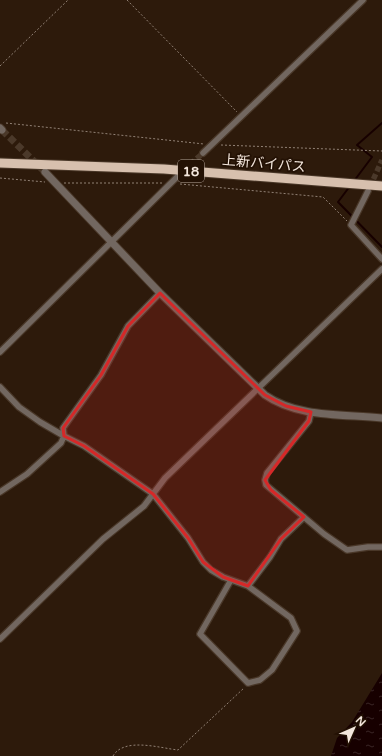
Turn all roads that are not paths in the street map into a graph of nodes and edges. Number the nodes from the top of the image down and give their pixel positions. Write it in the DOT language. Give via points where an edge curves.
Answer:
graph roads {
  1 [pos="363,0"];
  2 [pos="204,153"];
  3 [pos="0,163"];
  4 [pos="45,172"];
  5 [pos="177,177"];
  6 [pos="382,186"];
  7 [pos="368,191"];
  8 [pos="111,242"];
  9 [pos="382,259"];
  10 [pos="382,269"];
  11 [pos="160,293"];
  12 [pos="0,352"];
  13 [pos="0,387"];
  14 [pos="257,388"];
  15 [pos="311,412"];
  16 [pos="382,418"];
  17 [pos="64,436"];
  18 [pos="0,492"];
  19 [pos="153,494"];
  20 [pos="304,517"];
  21 [pos="382,547"];
  22 [pos="232,580"];
  23 [pos="248,586"];
  24 [pos="0,640"];
  1 -- 2 [label="street"];
  3 -- 6 [label="highway, 上新バイパス / 18" via="164,169"];
  4 -- 8 [label="street"];
  5 -- 8 [label="street"];
  7 -- 9 [label="street" via="351,225"];
  8 -- 11 [label="street"];
  8 -- 12 [label="street"];
  10 -- 14 [label="street"];
  11 -- 14 [label="street"];
  11 -- 17 [label="street" via="128,326 101,375 63,428"];
  13 -- 17 [label="street" via="19,407"];
  14 -- 15 [label="street" via="272,400"];
  14 -- 19 [label="street" via="165,478"];
  15 -- 16 [label="street"];
  15 -- 20 [label="street" via="309,421 264,480 271,490"];
  17 -- 18 [label="street" via="61,443 27,474"];
  17 -- 19 [label="street" via="84,446"];
  19 -- 22 [label="street" via="188,538 203,562 211,570"];
  19 -- 24 [label="street" via="144,506 103,539"];
  20 -- 21 [label="street" via="347,550 368,546"];
  20 -- 23 [label="street" via="282,538"];
  22 -- 23 [label="street"];
  22 -- 23 [label="street" via="200,634 248,683 260,680 272,670 297,631 291,618"];
}
